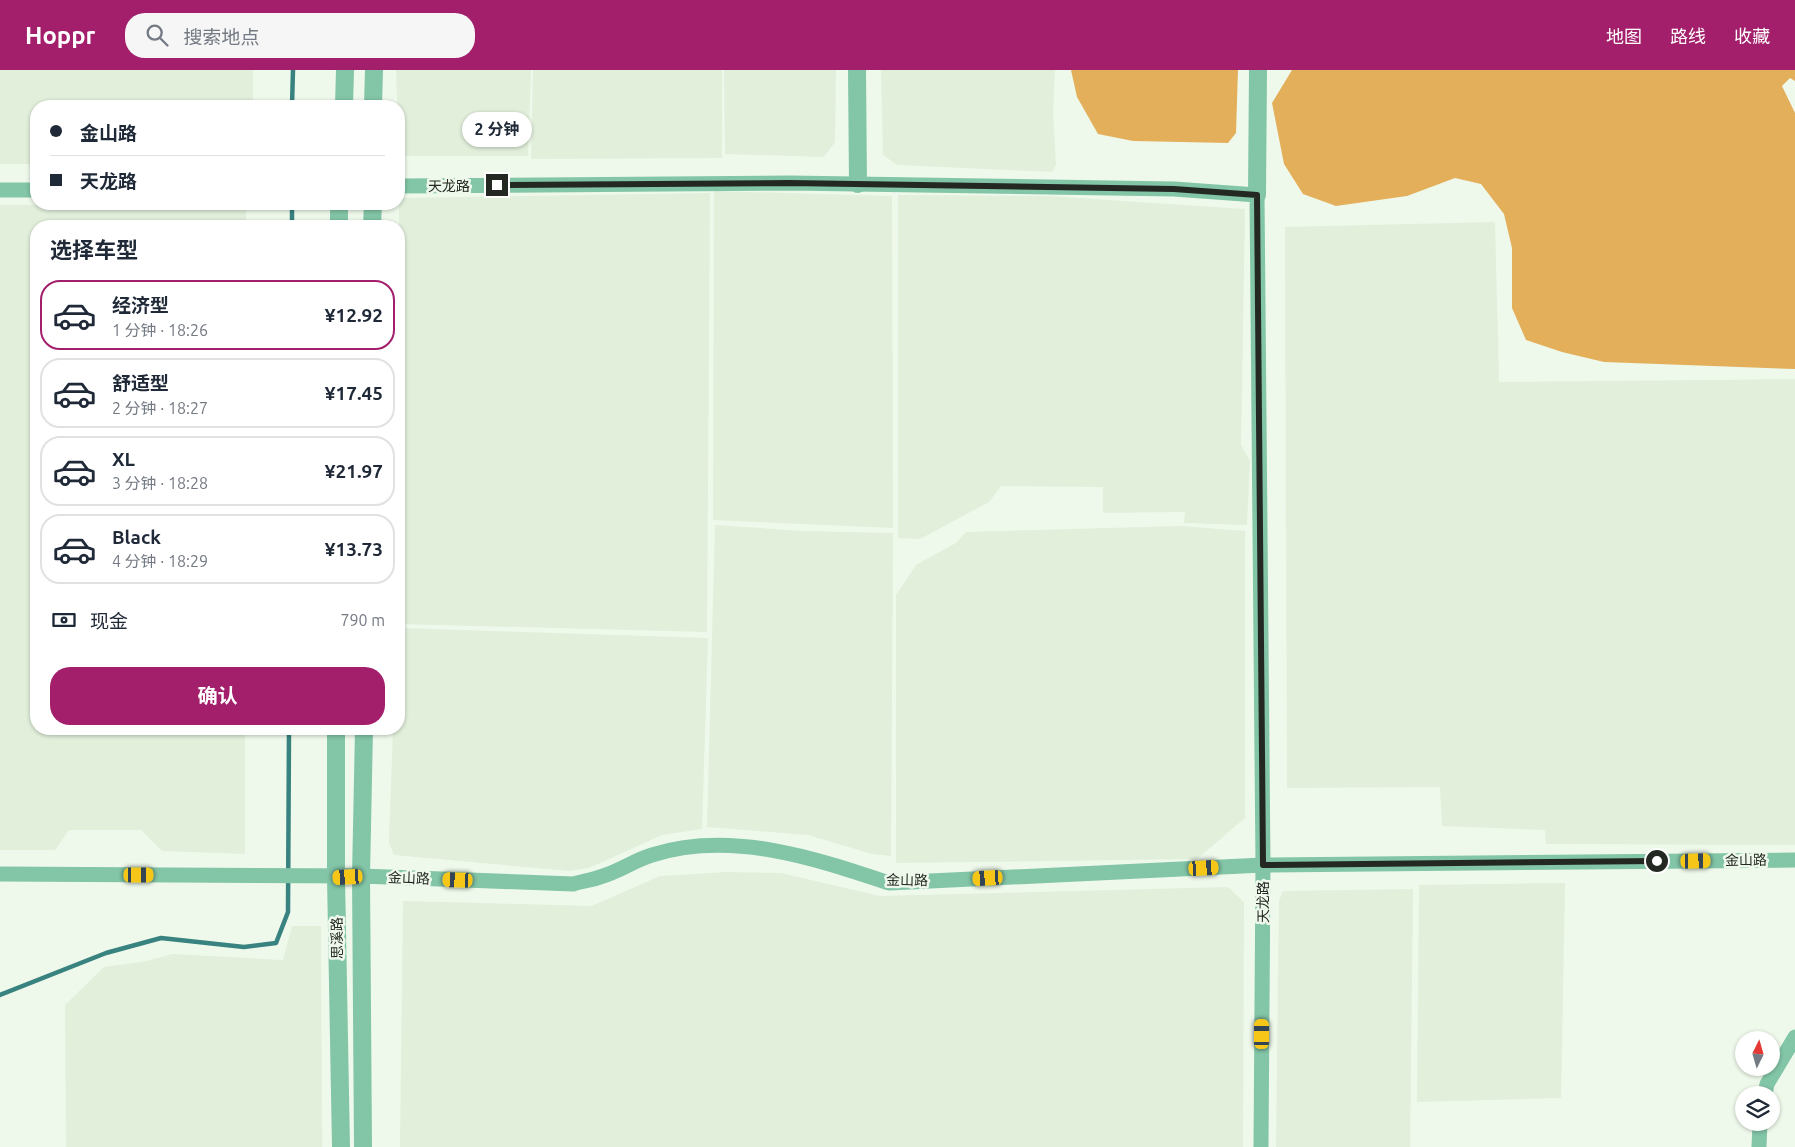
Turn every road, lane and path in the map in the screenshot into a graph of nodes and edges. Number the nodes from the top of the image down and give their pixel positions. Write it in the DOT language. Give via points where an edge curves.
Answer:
graph roads {
  1 [pos="345,70"];
  2 [pos="374,70"];
  3 [pos="856,70"];
  4 [pos="1258,70"];
  5 [pos="344,100"];
  6 [pos="373,100"];
  7 [pos="858,184"];
  8 [pos="405,186"];
  9 [pos="0,190"];
  10 [pos="30,190"];
  11 [pos="1257,195"];
  12 [pos="336,735"];
  13 [pos="364,735"];
  14 [pos="1795,860"];
  15 [pos="1263,865"];
  16 [pos="0,874"];
  17 [pos="361,876"];
  18 [pos="336,877"];
  19 [pos="1795,1037"];
  20 [pos="1767,1086"];
  21 [pos="1760,1131"];
  22 [pos="341,1147"];
  23 [pos="363,1147"];
  24 [pos="1261,1147"];
  25 [pos="1759,1147"];
  1 -- 5 [label="street"];
  2 -- 6 [label="street"];
  3 -- 7 [label="street"];
  4 -- 11 [label="street"];
  7 -- 8 [label="street, 天龙路"];
  7 -- 11 [label="street, 天龙路" via="1174,189"];
  9 -- 10 [label="street"];
  11 -- 15 [label="street, 天龙路"];
  12 -- 18 [label="street, 思溪路"];
  13 -- 17 [label="street, 思溪路"];
  14 -- 15 [label="street, 金山路"];
  15 -- 17 [label="street, 金山路" via="889,883 769,848 707,844 652,855 603,876 573,884"];
  15 -- 24 [label="street, 天龙路"];
  16 -- 18 [label="street, 金山路"];
  17 -- 18 [label="street, 金山路"];
  17 -- 23 [label="street, 思溪路"];
  18 -- 22 [label="street, 思溪路"];
  19 -- 20 [label="street"];
  21 -- 25 [label="street"];
}
